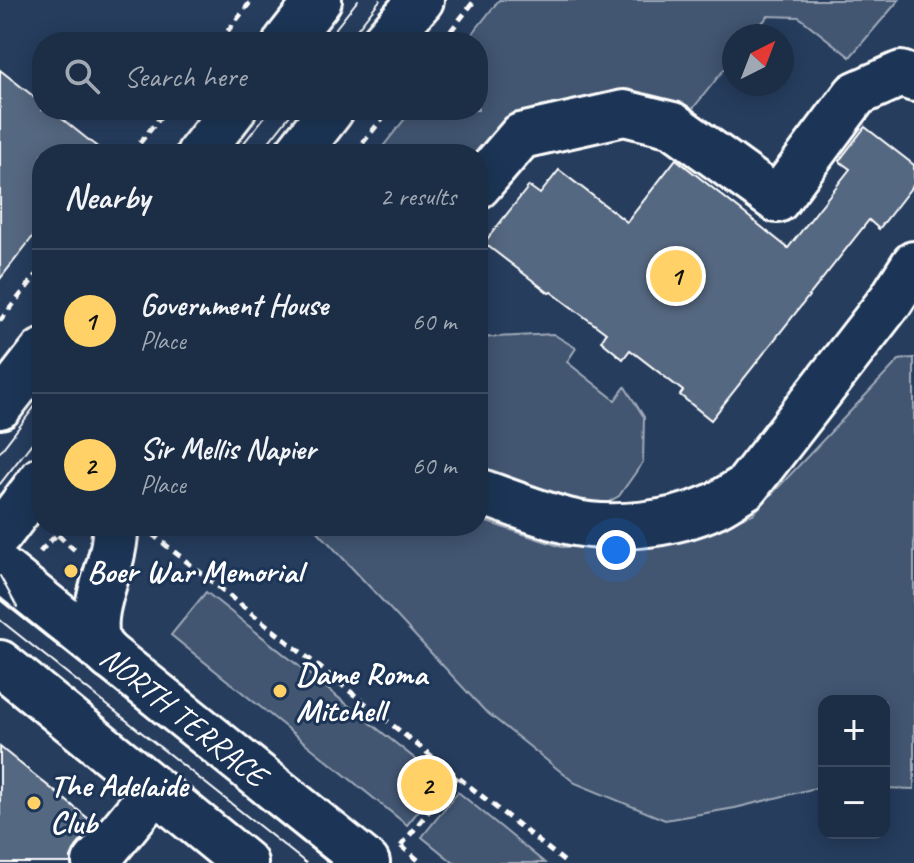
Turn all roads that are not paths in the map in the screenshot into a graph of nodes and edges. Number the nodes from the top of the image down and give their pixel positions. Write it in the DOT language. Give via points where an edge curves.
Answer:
graph roads {
  1 [pos="319,0"];
  2 [pos="421,0"];
  3 [pos="294,32"];
  4 [pos="393,32"];
  5 [pos="914,79"];
  6 [pos="225,120"];
  7 [pos="323,120"];
  8 [pos="207,144"];
  9 [pos="305,144"];
  10 [pos="488,174"];
  11 [pos="914,264"];
  12 [pos="32,365"];
  13 [pos="0,406"];
  14 [pos="488,494"];
  15 [pos="32,503"];
  16 [pos="122,536"];
  17 [pos="11,554"];
  18 [pos="111,658"];
  19 [pos="0,663"];
  20 [pos="155,790"];
  21 [pos="384,855"];
  22 [pos="95,863"];
  23 [pos="245,863"];
  1 -- 3 [label="main road"];
  2 -- 4 [label="main road"];
  5 -- 10 [label="main road" via="901,74 856,94 777,200 673,125 624,113 521,136"];
  6 -- 8 [label="main road"];
  7 -- 9 [label="main road"];
  11 -- 14 [label="main road" via="777,450 746,487 713,507 643,524 609,526 568,521"];
  12 -- 13 [label="main road"];
  15 -- 17 [label="main road"];
  16 -- 18 [label="main road" via="114,546 96,628 98,642"];
  17 -- 18 [label="main road, NORTH TERRACE"];
  18 -- 21 [label="main road, NORTH TERRACE"];
  19 -- 20 [label="main road"];
  20 -- 22 [label="main road"];
  20 -- 23 [label="main road"];
}
